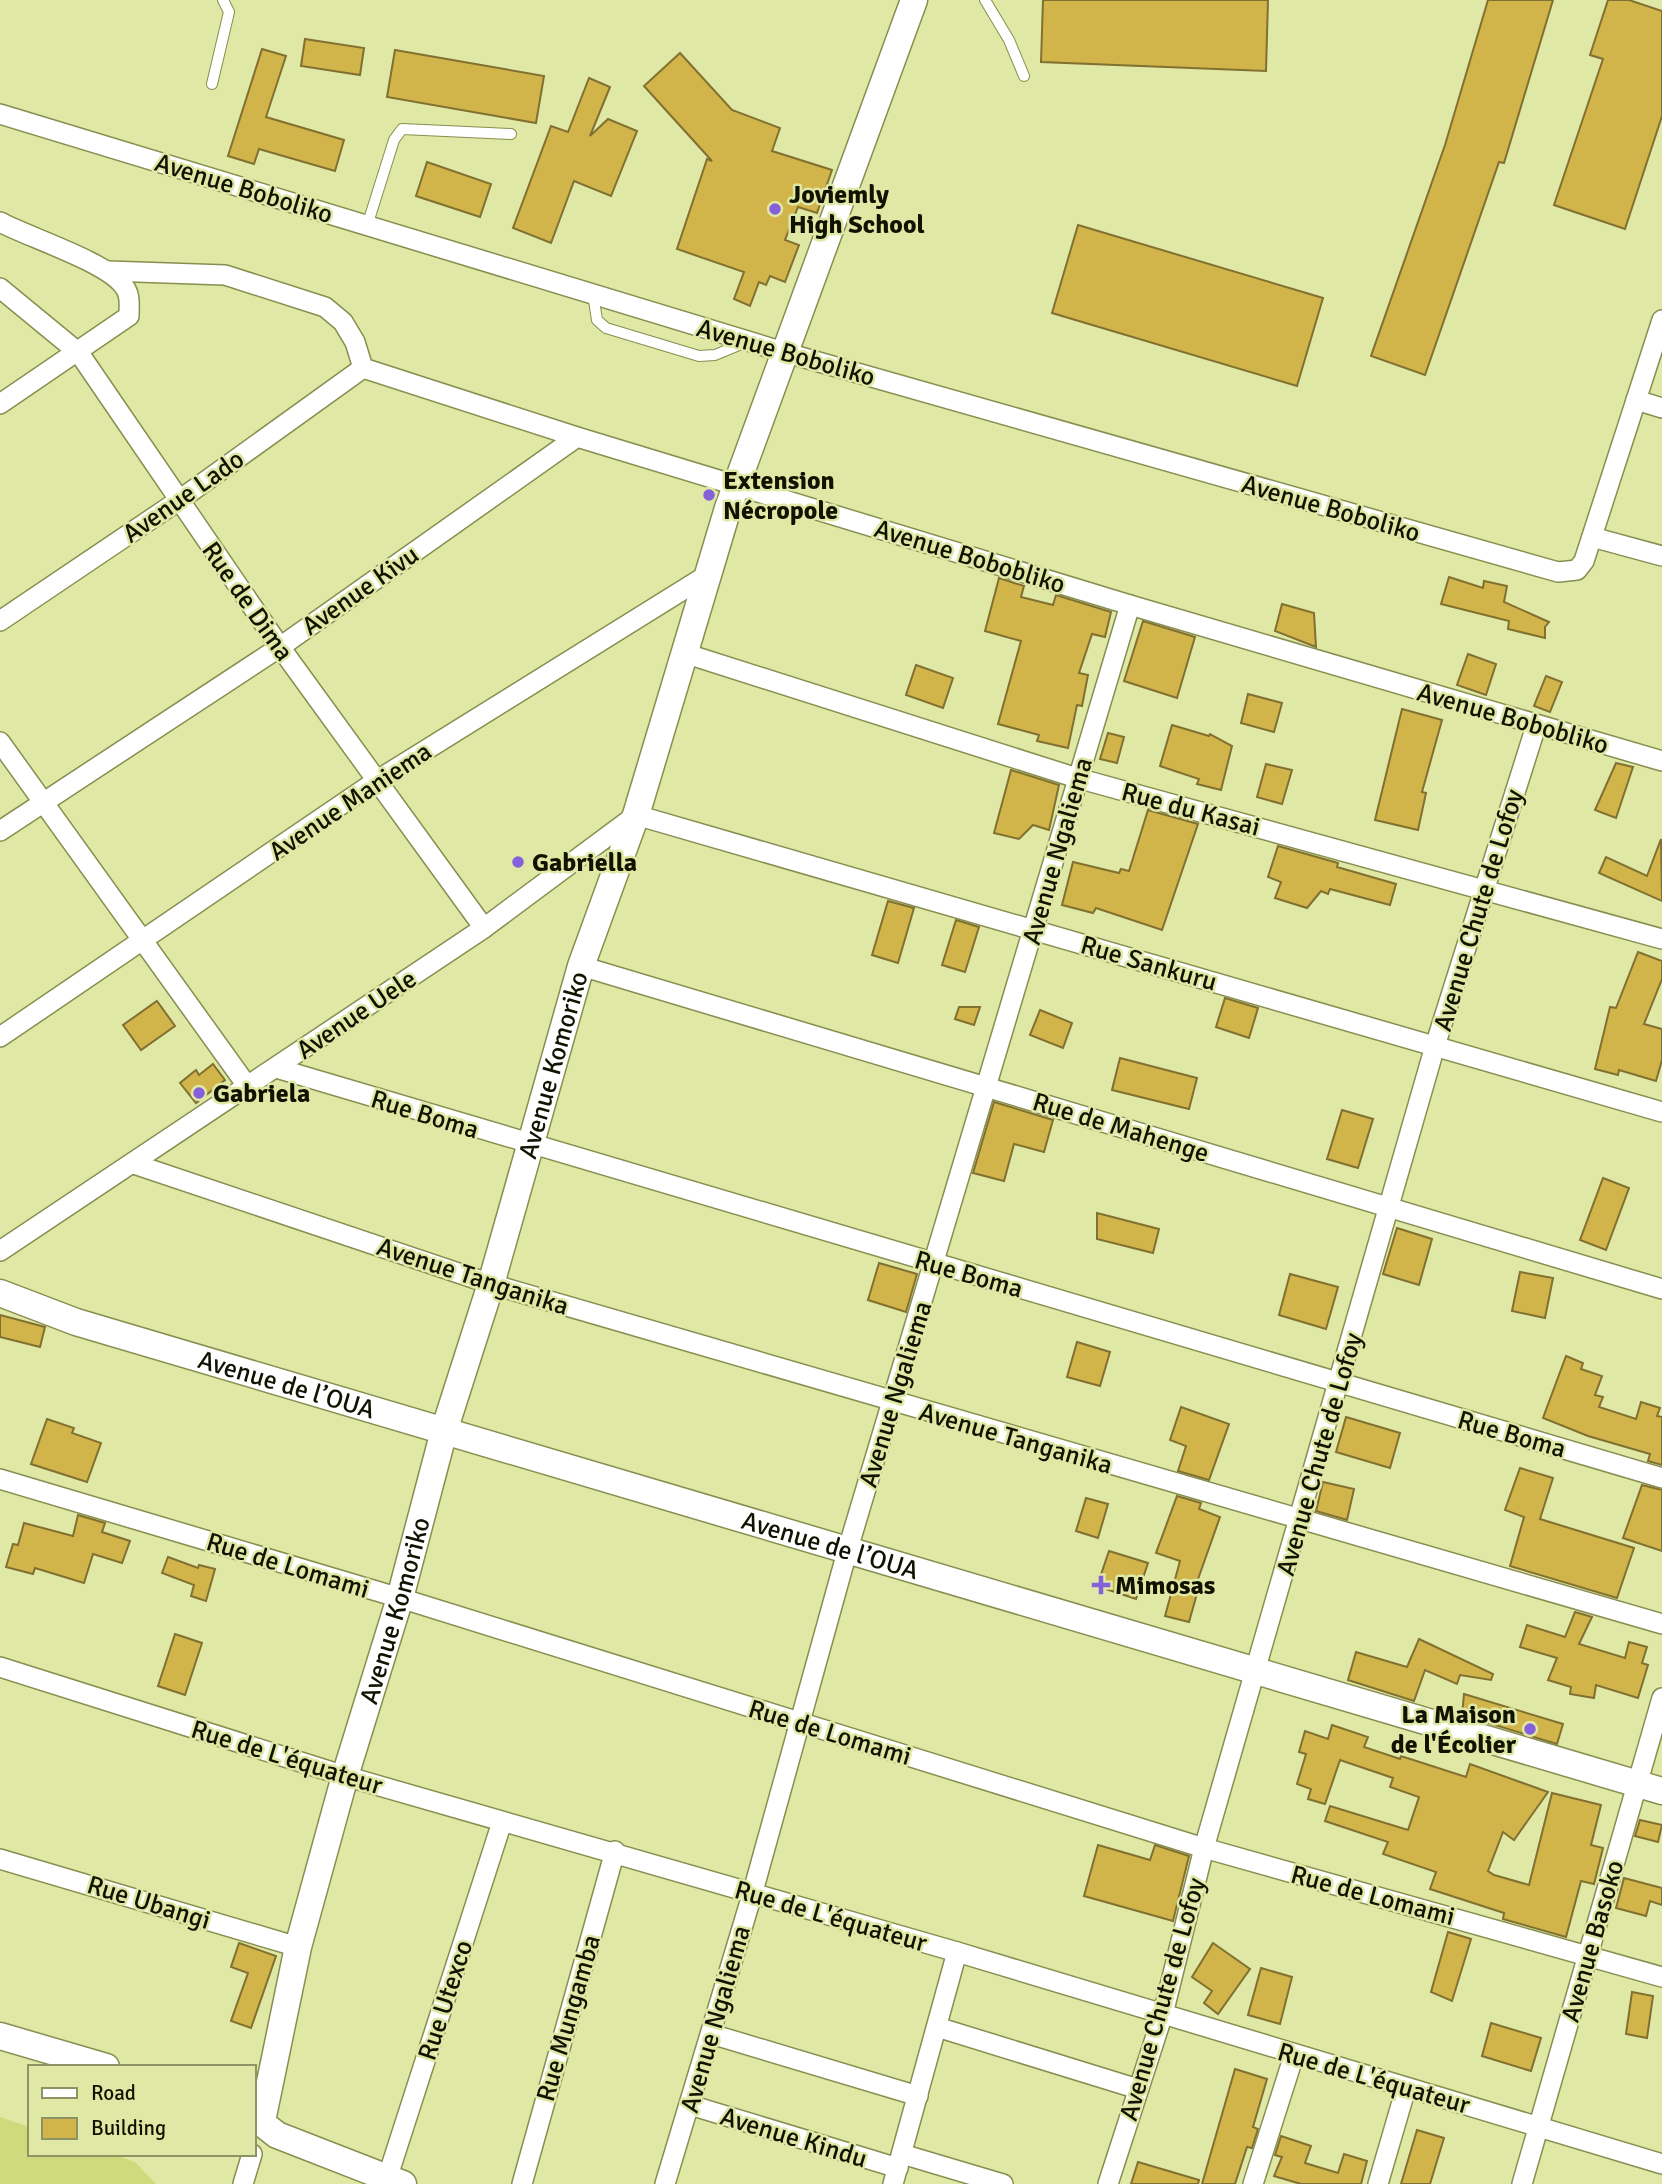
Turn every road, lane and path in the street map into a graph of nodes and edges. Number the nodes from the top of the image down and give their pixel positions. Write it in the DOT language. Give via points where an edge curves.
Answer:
graph roads {
  1 [pos="223,0"];
  2 [pos="914,0"];
  3 [pos="985,0"];
  4 [pos="1024,76"];
  5 [pos="212,84"];
  6 [pos="0,114"];
  7 [pos="511,134"];
  8 [pos="0,222"];
  9 [pos="367,226"];
  10 [pos="108,271"];
  11 [pos="0,288"];
  12 [pos="593,294"];
  13 [pos="1662,320"];
  14 [pos="747,341"];
  15 [pos="79,353"];
  16 [pos="787,353"];
  17 [pos="363,368"];
  18 [pos="1636,400"];
  19 [pos="0,404"];
  20 [pos="1662,408"];
  21 [pos="577,437"];
  22 [pos="736,486"];
  23 [pos="178,501"];
  24 [pos="1592,537"];
  25 [pos="1662,556"];
  26 [pos="707,575"];
  27 [pos="1130,605"];
  28 [pos="0,621"];
  29 [pos="280,647"];
  30 [pos="684,653"];
  31 [pos="1536,726"];
  32 [pos="0,742"];
  33 [pos="1662,761"];
  34 [pos="1077,778"];
  35 [pos="376,781"];
  36 [pos="43,802"];
  37 [pos="636,815"];
  38 [pos="0,831"];
  39 [pos="1484,888"];
  40 [pos="484,928"];
  41 [pos="1034,930"];
  42 [pos="1662,939"];
  43 [pos="144,942"];
  44 [pos="580,966"];
  45 [pos="0,1037"];
  46 [pos="1435,1046"];
  47 [pos="276,1068"];
  48 [pos="248,1087"];
  49 [pos="988,1087"];
  50 [pos="1662,1112"];
  51 [pos="531,1146"];
  52 [pos="135,1164"];
  53 [pos="1391,1208"];
  54 [pos="0,1251"];
  55 [pos="933,1264"];
  56 [pos="491,1284"];
  57 [pos="1662,1289"];
  58 [pos="0,1293"];
  59 [pos="1339,1383"];
  60 [pos="893,1403"];
  61 [pos="444,1432"];
  62 [pos="1662,1478"];
  63 [pos="0,1479"];
  64 [pos="1301,1521"];
  65 [pos="847,1552"];
  66 [pos="400,1598"];
  67 [pos="1662,1624"];
  68 [pos="0,1667"];
  69 [pos="1255,1671"];
  70 [pos="1662,1698"];
  71 [pos="800,1723"];
  72 [pos="345,1776"];
  73 [pos="1637,1783"];
  74 [pos="1662,1791"];
  75 [pos="502,1822"];
  76 [pos="1205,1848"];
  77 [pos="615,1851"];
  78 [pos="0,1859"];
  79 [pos="751,1895"];
  80 [pos="298,1947"];
  81 [pos="957,1952"];
  82 [pos="1590,1955"];
  83 [pos="1662,1977"];
  84 [pos="1163,2014"];
  85 [pos="937,2027"];
  86 [pos="711,2034"];
  87 [pos="0,2036"];
  88 [pos="1294,2055"];
  89 [pos="99,2065"];
  90 [pos="1406,2088"];
  91 [pos="1138,2089"];
  92 [pos="918,2096"];
  93 [pos="690,2105"];
  94 [pos="258,2119"];
  95 [pos="1538,2127"];
  96 [pos="251,2156"];
  97 [pos="1662,2164"];
  98 [pos="898,2169"];
  99 [pos="395,2182"];
  100 [pos="243,2184"];
  101 [pos="522,2184"];
  102 [pos="665,2184"];
  103 [pos="1003,2184"];
  104 [pos="1108,2184"];
  105 [pos="1253,2184"];
  106 [pos="1378,2184"];
  107 [pos="1521,2184"];
  1 -- 5 [label="lane" via="229,12"];
  2 -- 16 [label="street, Avenue Komoriko"];
  3 -- 4 [label="lane"];
  6 -- 9 [label="street, Avenue Boboliko"];
  7 -- 9 [label="lane" via="402,129 394,139"];
  8 -- 10 [label="street"];
  9 -- 12 [label="street, Avenue Boboliko"];
  10 -- 15 [label="street" via="124,285 130,298 129,316"];
  10 -- 17 [label="street" via="225,275 325,307 349,332"];
  11 -- 15 [label="street, Rue de Dima"];
  12 -- 14 [label="street, Avenue Boboliko"];
  12 -- 14 [label="lane" via="597,320 606,328 699,356 715,355"];
  13 -- 18 [label="street"];
  14 -- 16 [label="street, Avenue Boboliko"];
  15 -- 19 [label="street"];
  15 -- 23 [label="street, Rue de Dima"];
  16 -- 22 [label="street, Avenue Komoriko"];
  16 -- 24 [label="street, Avenue Boboliko" via="1558,572 1577,570"];
  17 -- 21 [label="street, Avenue Bobobliko"];
  17 -- 23 [label="street, Avenue Lado"];
  18 -- 20 [label="street"];
  18 -- 24 [label="street"];
  21 -- 22 [label="street, Avenue Bobobliko"];
  21 -- 29 [label="street, Avenue Kivu"];
  22 -- 26 [label="street, Avenue Komoriko"];
  22 -- 27 [label="street, Avenue Bobobliko"];
  23 -- 28 [label="street, Avenue Lado"];
  23 -- 29 [label="street, Rue de Dima"];
  24 -- 25 [label="street"];
  26 -- 30 [label="street, Avenue Komoriko"];
  26 -- 35 [label="street, Avenue Maniema"];
  27 -- 31 [label="street, Avenue Bobobliko"];
  27 -- 34 [label="street, Avenue Ngaliema"];
  29 -- 35 [label="street, Rue de Dima"];
  29 -- 36 [label="street, Avenue Kivu"];
  30 -- 34 [label="street, Rue du Kasai"];
  30 -- 37 [label="street, Avenue Komoriko"];
  31 -- 33 [label="street, Avenue Bobobliko"];
  31 -- 39 [label="street, Avenue Chute de Lofoy"];
  32 -- 36 [label="street"];
  34 -- 39 [label="street, Rue du Kasai"];
  34 -- 41 [label="street, Avenue Ngaliema"];
  35 -- 40 [label="street, Rue de Dima"];
  35 -- 43 [label="street, Avenue Maniema"];
  36 -- 38 [label="street, Avenue Kivu"];
  36 -- 43 [label="street"];
  37 -- 40 [label="street, Avenue Uele"];
  37 -- 41 [label="street, Rue Sankuru"];
  37 -- 44 [label="street, Avenue Komoriko"];
  39 -- 42 [label="street, Rue du Kasai"];
  39 -- 46 [label="street, Avenue Chute de Lofoy"];
  40 -- 47 [label="street, Avenue Uele"];
  41 -- 46 [label="street, Rue Sankuru"];
  41 -- 49 [label="street, Avenue Ngaliema"];
  43 -- 45 [label="street, Avenue Maniema"];
  43 -- 48 [label="street"];
  44 -- 49 [label="street, Rue de Mahenge"];
  44 -- 51 [label="street, Avenue Komoriko"];
  46 -- 50 [label="street, Rue Sankuru"];
  46 -- 53 [label="street, Avenue Chute de Lofoy"];
  47 -- 48 [label="street, Avenue Uele"];
  47 -- 51 [label="street, Rue Boma"];
  48 -- 52 [label="street, Avenue Uele"];
  49 -- 53 [label="street, Rue de Mahenge"];
  49 -- 55 [label="street, Avenue Ngaliema"];
  51 -- 55 [label="street, Rue Boma"];
  51 -- 56 [label="street, Avenue Komoriko"];
  52 -- 54 [label="street, Avenue Uele"];
  52 -- 56 [label="street, Avenue Tanganika"];
  53 -- 57 [label="street, Rue de Mahenge"];
  53 -- 59 [label="street, Avenue Chute de Lofoy"];
  55 -- 59 [label="street, Rue Boma"];
  55 -- 60 [label="street, Avenue Ngaliema"];
  56 -- 60 [label="street, Avenue Tanganika"];
  56 -- 61 [label="street, Avenue Komoriko"];
  58 -- 61 [label="street, Avenue de l’OUA" via="76,1322"];
  59 -- 62 [label="street, Rue Boma"];
  59 -- 64 [label="street, Avenue Chute de Lofoy"];
  60 -- 64 [label="street, Avenue Tanganika"];
  60 -- 65 [label="street, Avenue Ngaliema"];
  61 -- 65 [label="street, Avenue de l’OUA"];
  61 -- 66 [label="street, Avenue Komoriko"];
  63 -- 66 [label="street, Rue de Lomami"];
  64 -- 67 [label="street, Avenue Tanganika"];
  64 -- 69 [label="street, Avenue Chute de Lofoy"];
  65 -- 69 [label="street, Avenue de l’OUA"];
  65 -- 71 [label="street, Avenue Ngaliema"];
  66 -- 71 [label="street, Rue de Lomami"];
  66 -- 72 [label="street, Avenue Komoriko"];
  68 -- 72 [label="street, Rue de L'équateur"];
  69 -- 73 [label="street, Avenue de l’OUA"];
  69 -- 76 [label="street, Avenue Chute de Lofoy"];
  70 -- 73 [label="street, Avenue Basoko"];
  71 -- 76 [label="street, Rue de Lomami"];
  71 -- 79 [label="street, Avenue Ngaliema"];
  72 -- 75 [label="street, Rue de L'équateur"];
  72 -- 80 [label="street, Avenue Komoriko"];
  73 -- 74 [label="street, Avenue de l’OUA"];
  73 -- 82 [label="street, Avenue Basoko"];
  75 -- 77 [label="street, Rue de L'équateur"];
  75 -- 99 [label="street, Rue Utexco"];
  76 -- 82 [label="street, Rue de Lomami"];
  76 -- 84 [label="street, Avenue Chute de Lofoy"];
  77 -- 79 [label="street, Rue de L'équateur"];
  77 -- 101 [label="street, Rue Mungamba"];
  78 -- 80 [label="street, Rue Ubangi"];
  79 -- 81 [label="street, Rue de L'équateur"];
  79 -- 86 [label="street, Avenue Ngaliema"];
  80 -- 94 [label="street, Avenue Komoriko"];
  81 -- 84 [label="street, Rue de L'équateur"];
  81 -- 85 [label="street"];
  82 -- 83 [label="street, Rue de Lomami"];
  82 -- 95 [label="street, Avenue Basoko"];
  84 -- 88 [label="street, Rue de L'équateur"];
  84 -- 91 [label="street, Avenue Chute de Lofoy"];
  85 -- 91 [label="street"];
  85 -- 92 [label="street"];
  86 -- 92 [label="street"];
  86 -- 93 [label="street, Avenue Ngaliema"];
  87 -- 89 [label="street"];
  88 -- 90 [label="street, Rue de L'équateur"];
  88 -- 105 [label="street"];
  90 -- 95 [label="street, Rue de L'équateur"];
  90 -- 106 [label="street"];
  91 -- 104 [label="street, Avenue Chute de Lofoy"];
  92 -- 98 [label="street"];
  93 -- 98 [label="street, Avenue Kindu"];
  93 -- 102 [label="street, Avenue Ngaliema"];
  94 -- 99 [label="street" via="277,2135"];
  95 -- 97 [label="street, Rue de L'équateur"];
  95 -- 107 [label="street, Avenue Basoko"];
  96 -- 100 [label="street"];
  98 -- 103 [label="street, Avenue Kindu"];
}
